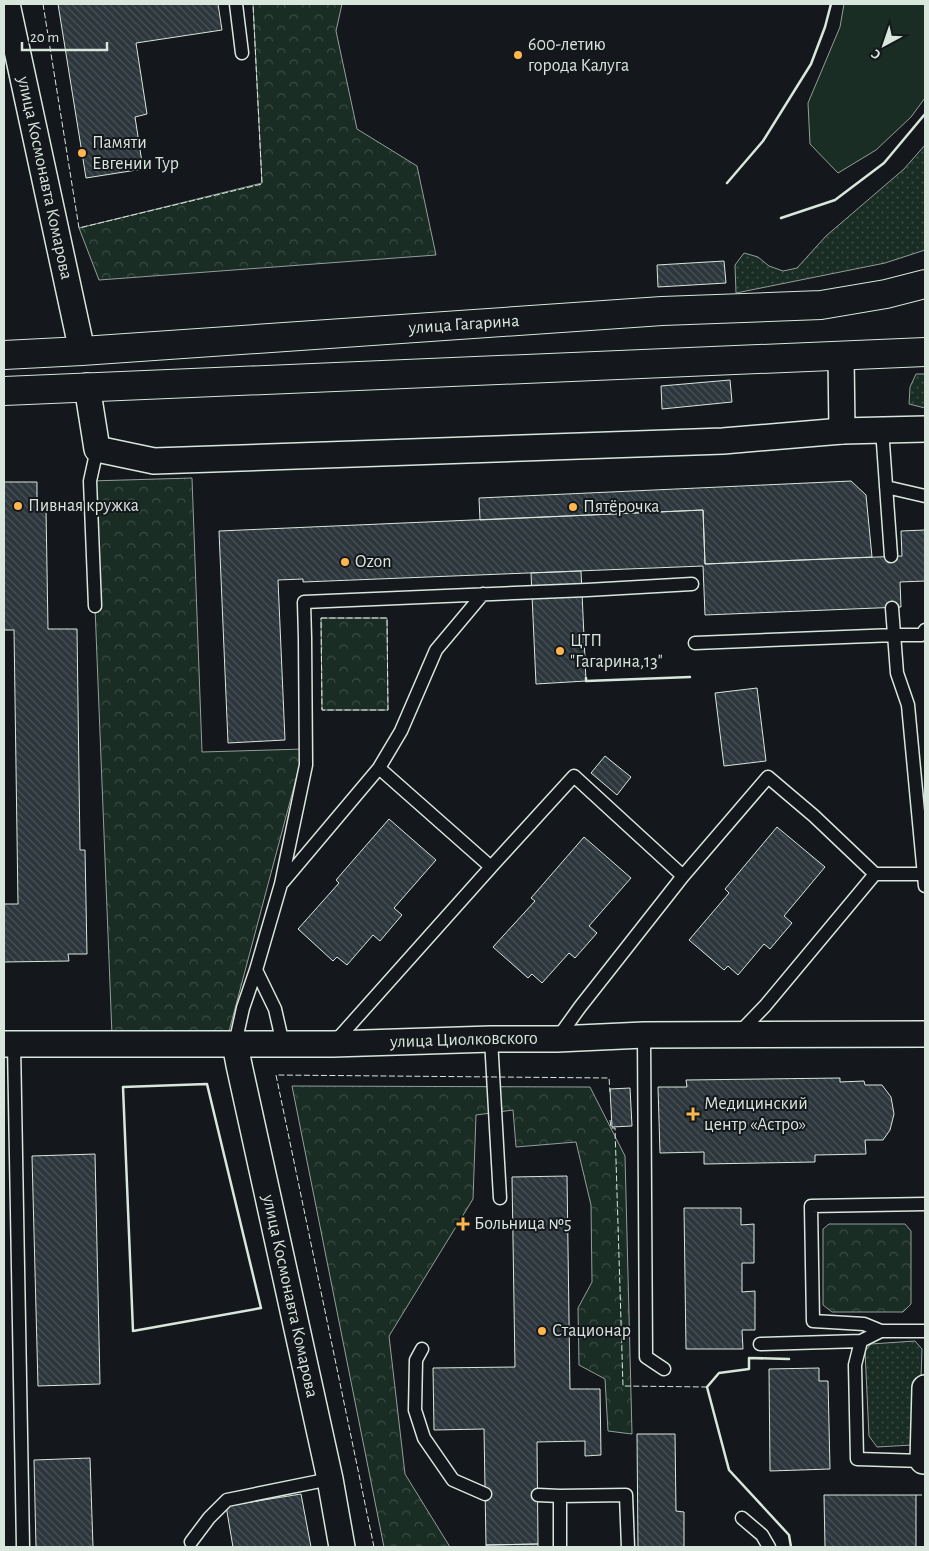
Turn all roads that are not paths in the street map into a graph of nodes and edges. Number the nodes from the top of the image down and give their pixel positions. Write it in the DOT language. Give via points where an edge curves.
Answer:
graph roads {
  1 [pos="7,4"];
  2 [pos="236,4"];
  3 [pos="242,53"];
  4 [pos="925,284"];
  5 [pos="925,345"];
  6 [pos="82,351"];
  7 [pos="925,352"];
  8 [pos="4,355"];
  9 [pos="851,356"];
  10 [pos="87,386"];
  11 [pos="4,391"];
  12 [pos="882,429"];
  13 [pos="925,429"];
  14 [pos="842,431"];
  15 [pos="97,449"];
  16 [pos="886,487"];
  17 [pos="925,496"];
  18 [pos="891,556"];
  19 [pos="692,584"];
  20 [pos="483,594"];
  21 [pos="95,606"];
  22 [pos="892,608"];
  23 [pos="925,630"];
  24 [pos="894,635"];
  25 [pos="694,644"];
  26 [pos="379,768"];
  27 [pos="491,868"];
  28 [pos="875,874"];
  29 [pos="683,876"];
  30 [pos="925,878"];
  31 [pos="281,884"];
  32 [pos="256,970"];
  33 [pos="739,1033"];
  34 [pos="925,1034"];
  35 [pos="644,1035"];
  36 [pos="491,1039"];
  37 [pos="557,1039"];
  38 [pos="9,1044"];
  39 [pos="235,1044"];
  40 [pos="283,1044"];
  41 [pos="333,1044"];
  42 [pos="500,1198"];
  43 [pos="925,1204"];
  44 [pos="881,1331"];
  45 [pos="925,1332"];
  46 [pos="861,1341"];
  47 [pos="760,1344"];
  48 [pos="422,1349"];
  49 [pos="664,1369"];
  50 [pos="925,1388"];
  51 [pos="923,1461"];
  52 [pos="330,1479"];
  53 [pos="485,1494"];
  54 [pos="538,1495"];
  55 [pos="560,1496"];
  56 [pos="742,1518"];
  57 [pos="191,1542"];
  58 [pos="23,1547"];
  59 [pos="342,1547"];
  60 [pos="560,1547"];
  61 [pos="628,1547"];
  62 [pos="769,1547"];
  1 -- 6 [label="street, улица Космонавта Комарова"];
  2 -- 3 [label="lane"];
  4 -- 6 [label="main road, улица Гагарина" via="821,305 662,312"];
  5 -- 9 [label="main road"];
  6 -- 8 [label="main road, улица Гагарина"];
  7 -- 9 [label="main road"];
  9 -- 10 [label="main road"];
  9 -- 14 [label="street"];
  10 -- 11 [label="main road"];
  10 -- 15 [label="street"];
  12 -- 13 [label="street"];
  12 -- 14 [label="street"];
  12 -- 16 [label="lane"];
  14 -- 15 [label="street" via="723,441 154,461"];
  15 -- 21 [label="lane" via="90,481"];
  16 -- 17 [label="lane"];
  16 -- 18 [label="lane"];
  19 -- 20 [label="lane"];
  20 -- 26 [label="lane" via="436,650 401,731"];
  20 -- 31 [label="lane" via="304,602 306,765"];
  22 -- 24 [label="lane"];
  23 -- 24 [label="lane" via="922,635"];
  24 -- 25 [label="lane"];
  24 -- 30 [label="lane" via="897,673 908,705"];
  26 -- 27 [label="lane"];
  26 -- 31 [label="lane"];
  27 -- 29 [label="lane" via="574,776"];
  27 -- 41 [label="lane"];
  28 -- 29 [label="lane" via="768,777"];
  28 -- 30 [label="lane"];
  28 -- 33 [label="lane"];
  29 -- 37 [label="lane"];
  31 -- 32 [label="lane"];
  32 -- 39 [label="lane"];
  32 -- 40 [label="lane" via="275,1009"];
  33 -- 34 [label="street, улица Циолковского"];
  33 -- 35 [label="street, улица Циолковского"];
  35 -- 37 [label="street, улица Циолковского"];
  35 -- 49 [label="lane" via="646,1357"];
  36 -- 37 [label="street, улица Циолковского"];
  36 -- 41 [label="street, улица Циолковского"];
  36 -- 42 [label="lane"];
  38 -- 39 [label="street, улица Циолковского"];
  38 -- 58 [label="lane"];
  39 -- 40 [label="street, улица Циолковского"];
  39 -- 52 [label="street, улица Космонавта Комарова"];
  40 -- 41 [label="street, улица Циолковского"];
  43 -- 44 [label="lane" via="811,1206 813,1321 864,1324"];
  44 -- 45 [label="lane"];
  44 -- 46 [label="lane"];
  46 -- 47 [label="lane"];
  46 -- 51 [label="lane" via="855,1365 857,1458"];
  48 -- 53 [label="lane" via="416,1360 416,1410 424,1438 454,1480"];
  50 -- 51 [label="street"];
  52 -- 57 [label="lane" via="227,1500"];
  52 -- 59 [label="street, улица Космонавта Комарова"];
  54 -- 55 [label="lane"];
  55 -- 60 [label="lane"];
  55 -- 61 [label="lane" via="626,1495"];
  56 -- 62 [label="lane" via="762,1535"];
}
